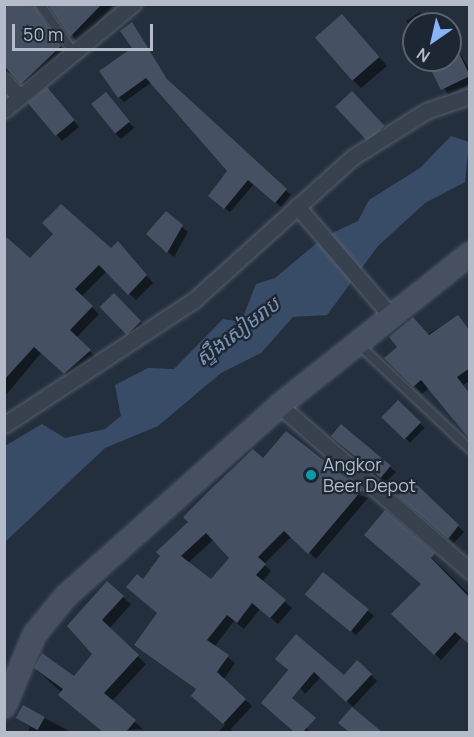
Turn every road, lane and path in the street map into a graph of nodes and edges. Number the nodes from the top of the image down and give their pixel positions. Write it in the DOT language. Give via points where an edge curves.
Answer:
graph roads {
  1 [pos="40,4"];
  2 [pos="133,4"];
  3 [pos="73,52"];
  4 [pos="4,80"];
  5 [pos="470,96"];
  6 [pos="20,97"];
  7 [pos="4,110"];
  8 [pos="297,206"];
  9 [pos="470,253"];
  10 [pos="391,316"];
  11 [pos="357,343"];
  12 [pos="279,405"];
  13 [pos="4,425"];
  14 [pos="470,449"];
  15 [pos="470,572"];
  16 [pos="4,706"];
  1 -- 3 [label="lane"];
  2 -- 3 [label="street"];
  3 -- 6 [label="street"];
  4 -- 6 [label="street"];
  5 -- 8 [label="street" via="426,111 390,132"];
  6 -- 7 [label="street"];
  8 -- 10 [label="street"];
  8 -- 13 [label="street" via="193,301"];
  9 -- 10 [label="street"];
  10 -- 11 [label="street"];
  11 -- 12 [label="street"];
  11 -- 14 [label="lane"];
  12 -- 15 [label="street"];
  12 -- 16 [label="street" via="65,596 34,634"];
}
